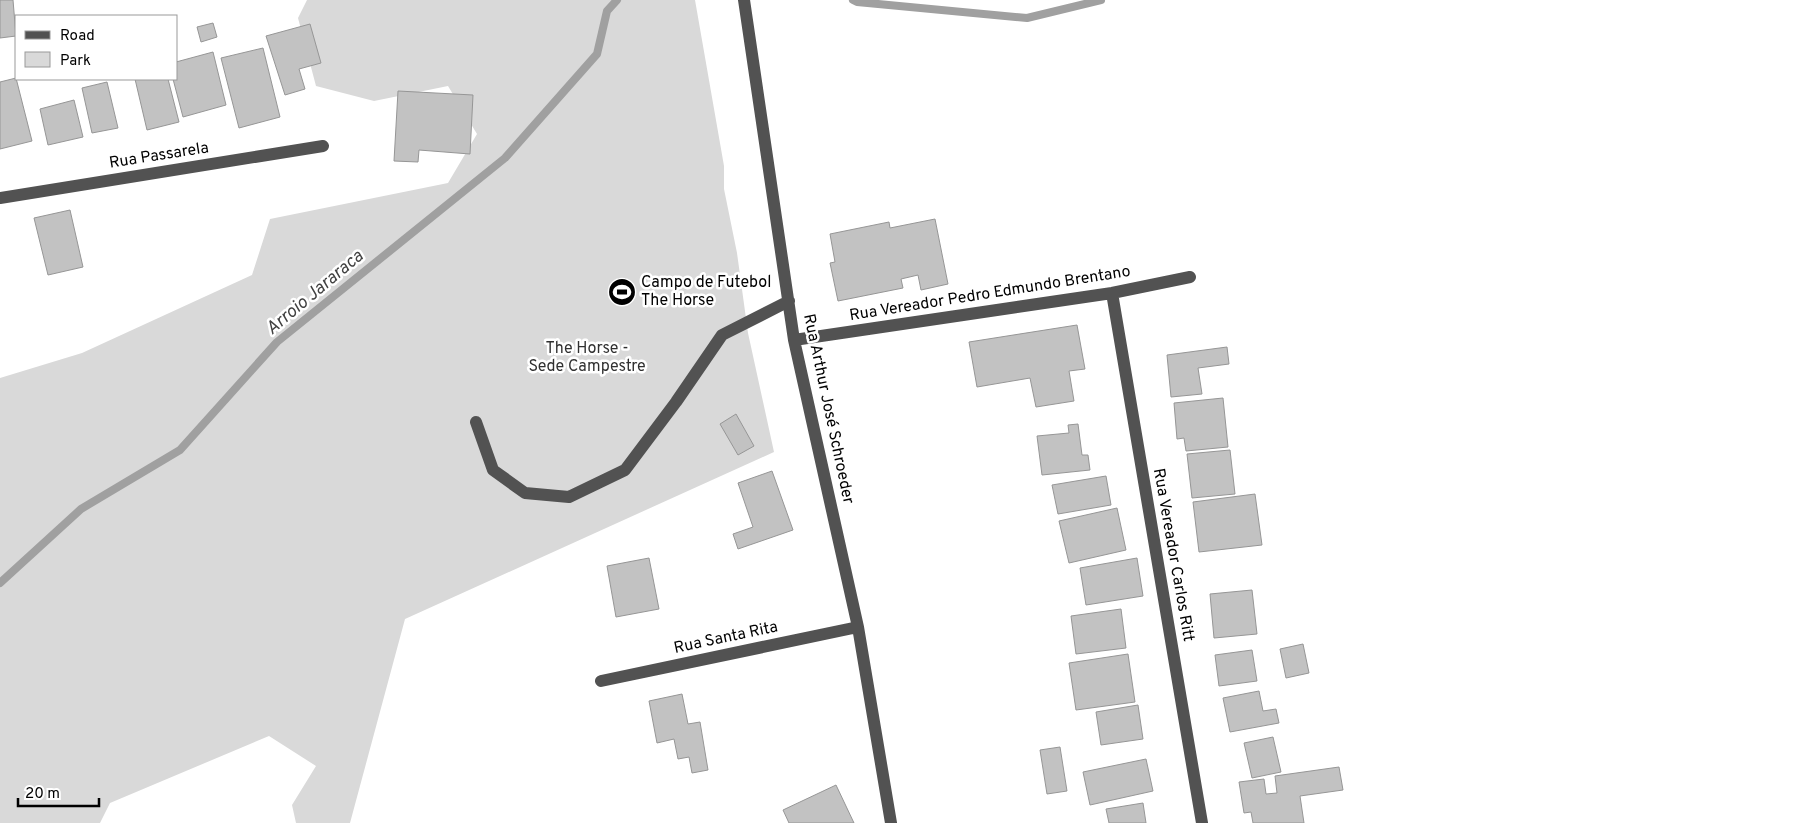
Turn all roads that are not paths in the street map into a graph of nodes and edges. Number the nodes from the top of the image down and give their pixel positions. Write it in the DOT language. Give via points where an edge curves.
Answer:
graph roads {
  1 [pos="744,0"];
  2 [pos="323,146"];
  3 [pos="0,198"];
  4 [pos="1190,277"];
  5 [pos="1112,293"];
  6 [pos="789,301"];
  7 [pos="794,340"];
  8 [pos="476,422"];
  9 [pos="858,627"];
  10 [pos="601,681"];
  11 [pos="891,823"];
  12 [pos="1202,823"];
  1 -- 6 [label="street, Rua Arthur José Schroeder"];
  2 -- 3 [label="street, Rua Passarela"];
  4 -- 5 [label="street, Rua Vereador Pedro Edmundo Brentano"];
  5 -- 7 [label="street, Rua Vereador Pedro Edmundo Brentano"];
  5 -- 12 [label="street, Rua Vereador Carlos Ritt"];
  6 -- 7 [label="street, Rua Arthur José Schroeder"];
  6 -- 8 [label="street" via="722,335 625,470 569,497 525,493 493,470"];
  7 -- 9 [label="street, Rua Arthur José Schroeder"];
  9 -- 10 [label="street, Rua Santa Rita"];
  9 -- 11 [label="street, Rua Arthur José Schroeder"];
}
